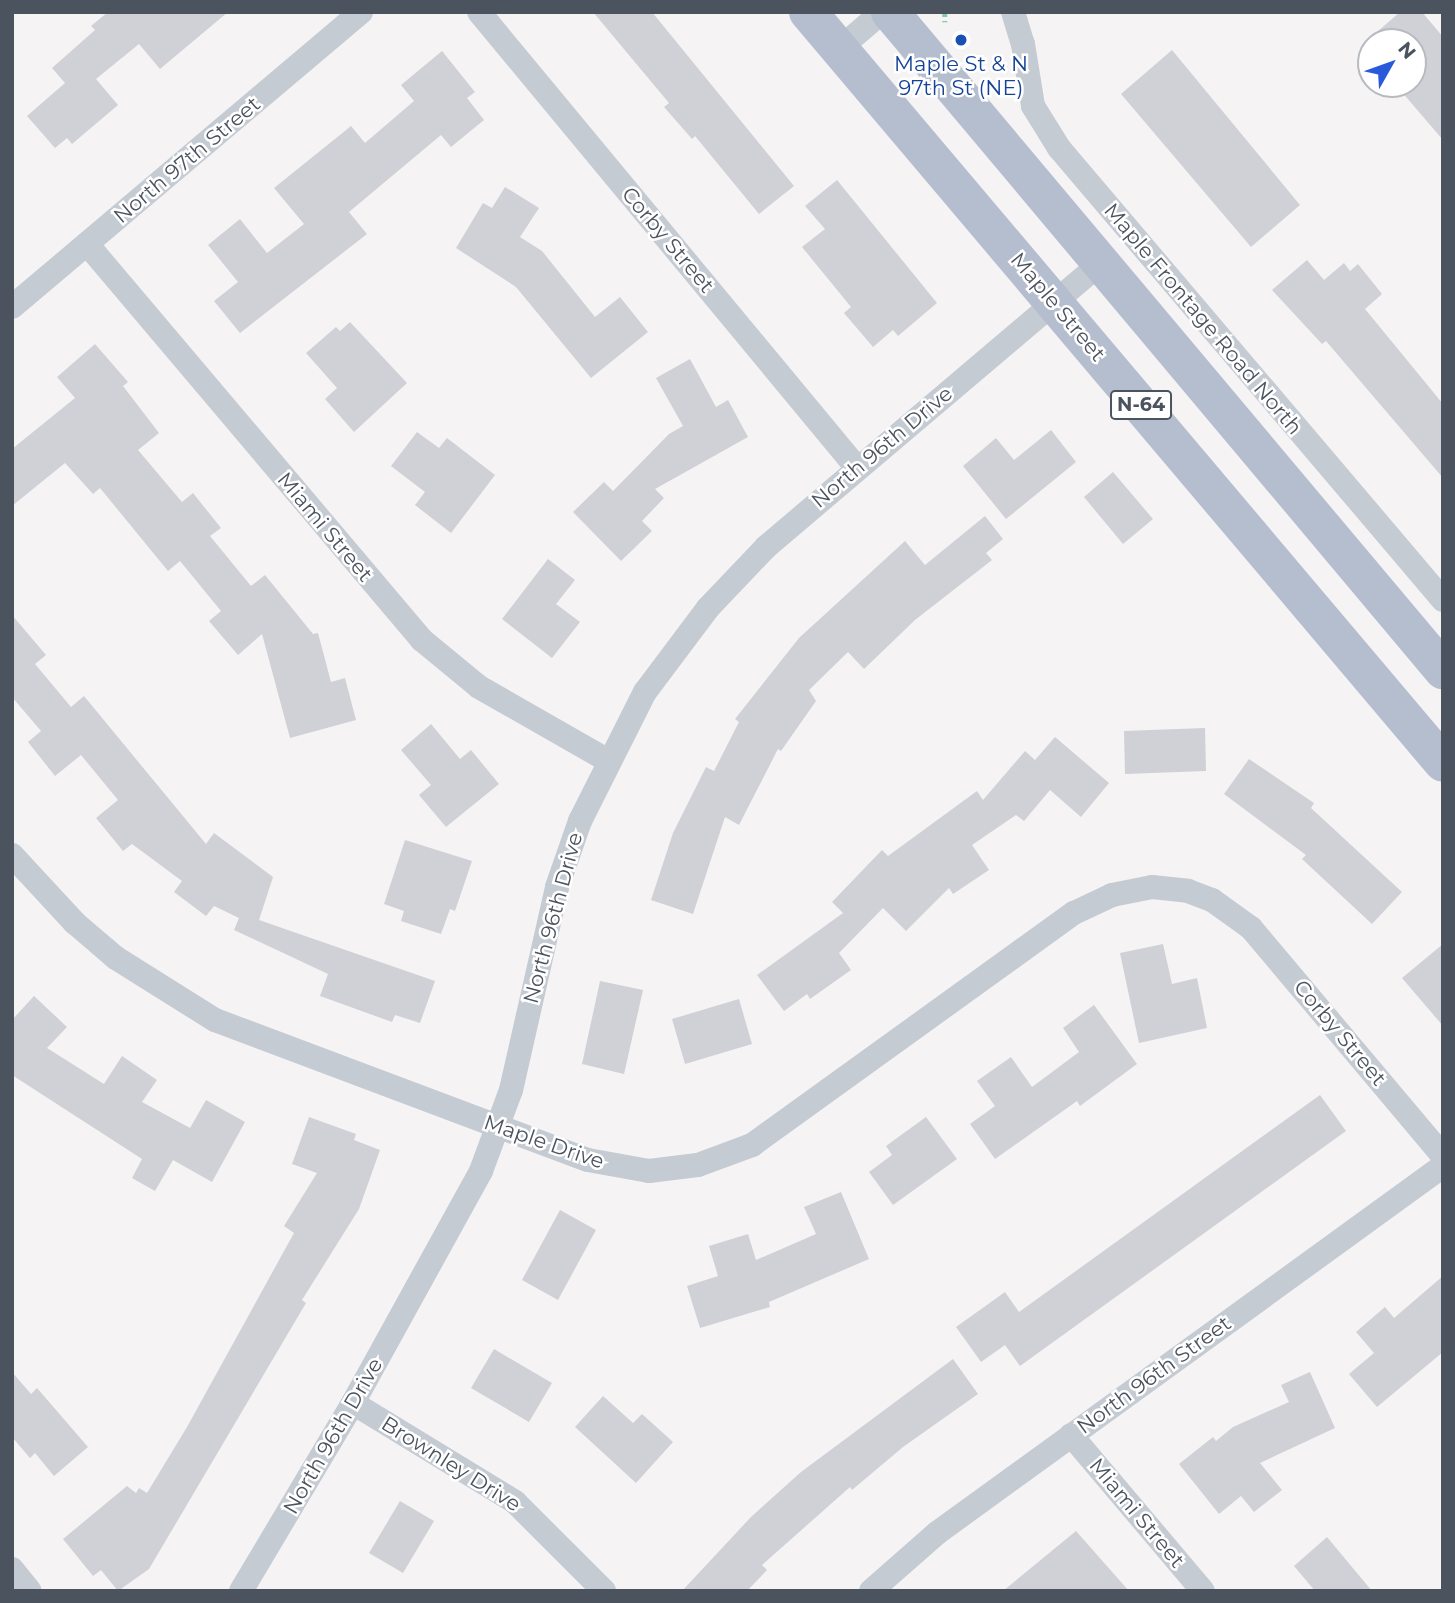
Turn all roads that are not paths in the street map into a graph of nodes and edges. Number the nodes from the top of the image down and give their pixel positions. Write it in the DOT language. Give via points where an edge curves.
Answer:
graph roads {
  1 [pos="361,12"];
  2 [pos="479,12"];
  3 [pos="808,12"];
  4 [pos="882,12"];
  5 [pos="890,12"];
  6 [pos="1013,12"];
  7 [pos="839,49"];
  8 [pos="87,244"];
  9 [pos="1100,264"];
  10 [pos="1055,302"];
  11 [pos="12,307"];
  12 [pos="857,468"];
  13 [pos="1443,600"];
  14 [pos="1443,670"];
  15 [pos="607,760"];
  16 [pos="1443,763"];
  17 [pos="12,855"];
  18 [pos="1234,913"];
  19 [pos="498,1126"];
  20 [pos="1443,1156"];
  21 [pos="1443,1166"];
  22 [pos="353,1403"];
  23 [pos="1071,1435"];
  24 [pos="12,1569"];
  25 [pos="30,1591"];
  26 [pos="241,1591"];
  27 [pos="604,1591"];
  28 [pos="871,1591"];
  29 [pos="1203,1591"];
  1 -- 8 [label="street, North 97th Street"];
  2 -- 12 [label="street, Corby Street"];
  3 -- 7 [label="main road, Maple Street / N-64"];
  4 -- 7 [label="street"];
  5 -- 9 [label="main road, N-64"];
  6 -- 13 [label="street, Maple Frontage Road North" via="1033,106 1052,139"];
  7 -- 10 [label="main road, Maple Street / N-64"];
  8 -- 11 [label="street, North 97th Street"];
  8 -- 15 [label="street, Miami Street" via="422,640 479,687"];
  9 -- 10 [label="street, North 96th Drive"];
  9 -- 14 [label="main road, N-64"];
  10 -- 12 [label="street, North 96th Drive"];
  10 -- 16 [label="main road, Maple Street / N-64"];
  12 -- 15 [label="street, North 96th Drive" via="766,547 708,608 645,692"];
  15 -- 19 [label="street, North 96th Drive" via="557,887 511,1090"];
  17 -- 19 [label="street, Maple Drive" via="75,923 165,992 215,1020"];
  18 -- 19 [label="street, Maple Drive" via="1188,891 1152,887 1112,895 1074,914 779,1128 752,1145 698,1165 649,1171 608,1166"];
  18 -- 20 [label="street, Corby Street"];
  19 -- 22 [label="street, North 96th Drive" via="460,1214"];
  21 -- 23 [label="street, North 96th Street"];
  22 -- 26 [label="street, North 96th Drive"];
  22 -- 27 [label="street, Brownley Drive" via="514,1502"];
  23 -- 28 [label="street, North 96th Street" via="937,1533"];
  23 -- 29 [label="street, Miami Street"];
  24 -- 25 [label="street"];
}
